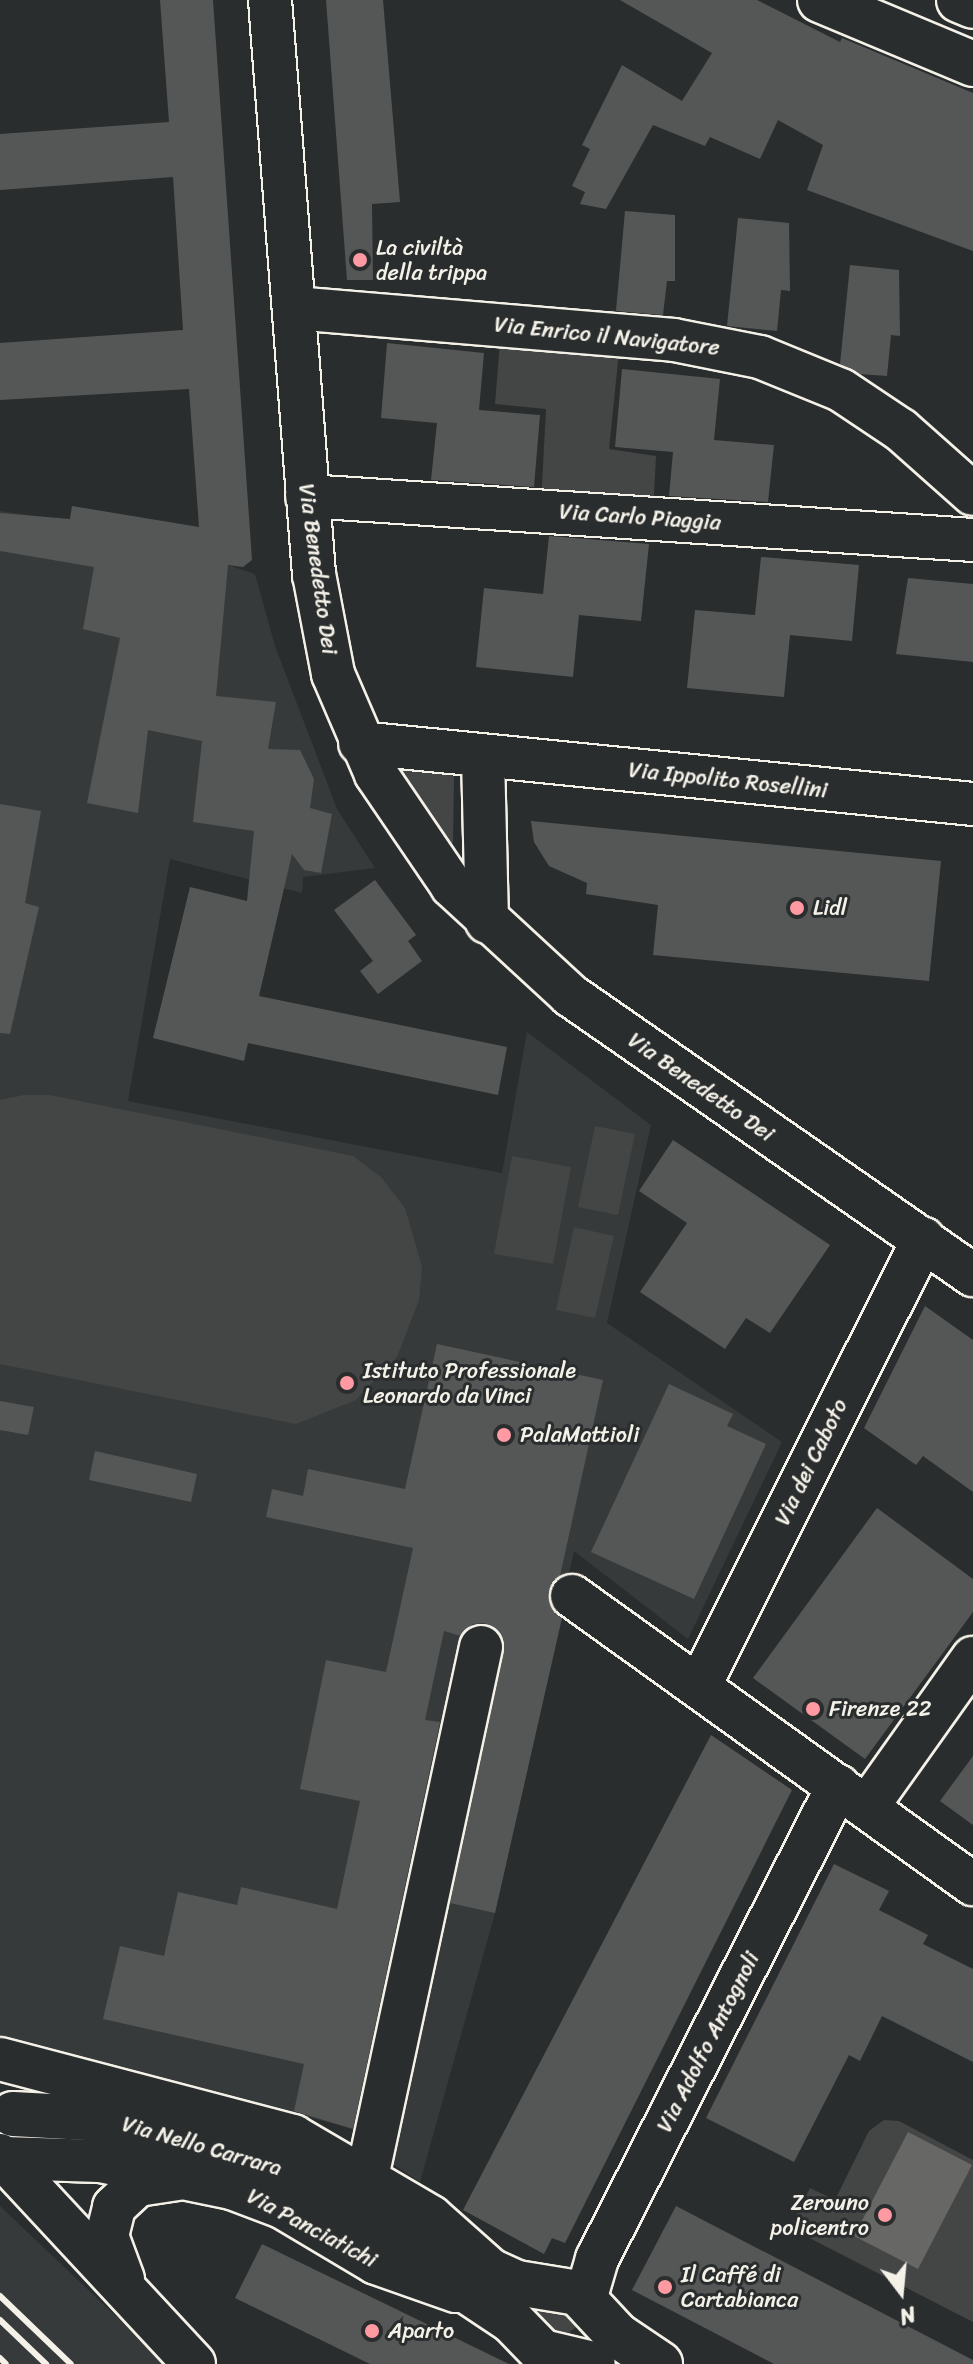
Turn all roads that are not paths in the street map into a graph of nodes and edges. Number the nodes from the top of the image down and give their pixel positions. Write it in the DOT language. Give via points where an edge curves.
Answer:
graph roads {
  1 [pos="270,0"];
  2 [pos="959,0"];
  3 [pos="840,4"];
  4 [pos="973,6"];
  5 [pos="973,64"];
  6 [pos="294,308"];
  7 [pos="973,494"];
  8 [pos="307,496"];
  9 [pos="973,540"];
  10 [pos="360,743"];
  11 [pos="483,757"];
  12 [pos="973,804"];
  13 [pos="487,922"];
  14 [pos="923,1239"];
  15 [pos="973,1275"];
  16 [pos="572,1596"];
  17 [pos="481,1647"];
  18 [pos="973,1658"];
  19 [pos="700,1685"];
  20 [pos="853,1796"];
  21 [pos="973,1884"];
  22 [pos="0,2059"];
  23 [pos="13,2114"];
  24 [pos="2,2157"];
  25 [pos="367,2177"];
  26 [pos="199,2178"];
  27 [pos="496,2292"];
  28 [pos="130,2294"];
  29 [pos="585,2300"];
  30 [pos="574,2361"];
  31 [pos="194,2364"];
  32 [pos="660,2364"];
  1 -- 6 [label="street, Via Benedetto Dei"];
  2 -- 4 [label="main road"];
  3 -- 5 [label="main road"];
  6 -- 7 [label="street, Via Enrico il Navigatore" via="674,340 760,357 841,390 901,430"];
  6 -- 8 [label="street, Via Benedetto Dei"];
  8 -- 9 [label="street, Via Carlo Piaggia"];
  8 -- 10 [label="street, Via Benedetto Dei" via="327,648"];
  10 -- 11 [label="street, Via Ippolito Rosellini"];
  10 -- 13 [label="street, Via Benedetto Dei" via="421,846"];
  11 -- 12 [label="street, Via Ippolito Rosellini"];
  11 -- 13 [label="street"];
  13 -- 14 [label="street, Via Benedetto Dei" via="570,995"];
  14 -- 15 [label="street, Via Benedetto Dei"];
  14 -- 19 [label="street, Via dei Caboto"];
  16 -- 19 [label="street"];
  17 -- 25 [label="street"];
  18 -- 20 [label="street, Via Adolfo Antognoli"];
  19 -- 20 [label="street"];
  20 -- 21 [label="street"];
  20 -- 29 [label="street, Via Adolfo Antognoli" via="597,2259"];
  22 -- 25 [label="street, Via Panciatichi" via="275,2129"];
  23 -- 27 [label="main road, Via Nello Carrara" via="105,2119 262,2158 377,2222 428,2265"];
  24 -- 26 [label="street, Via Panciatichi" via="100,2161"];
  24 -- 28 [label="street"];
  25 -- 27 [label="street, Via Panciatichi" via="460,2238"];
  26 -- 27 [label="street, Via Panciatichi" via="258,2196 376,2263"];
  26 -- 28 [label="street" via="148,2182 119,2199 107,2236"];
  27 -- 29 [label="main road, Via Panciatichi" via="527,2285 565,2288"];
  27 -- 30 [label="main road, Via Panciatichi" via="536,2348"];
  28 -- 31 [label="street"];
  29 -- 30 [label="main road, Via Panciatichi" via="592,2319"];
  29 -- 32 [label="main road, Via Panciatichi" via="617,2335"];
}
